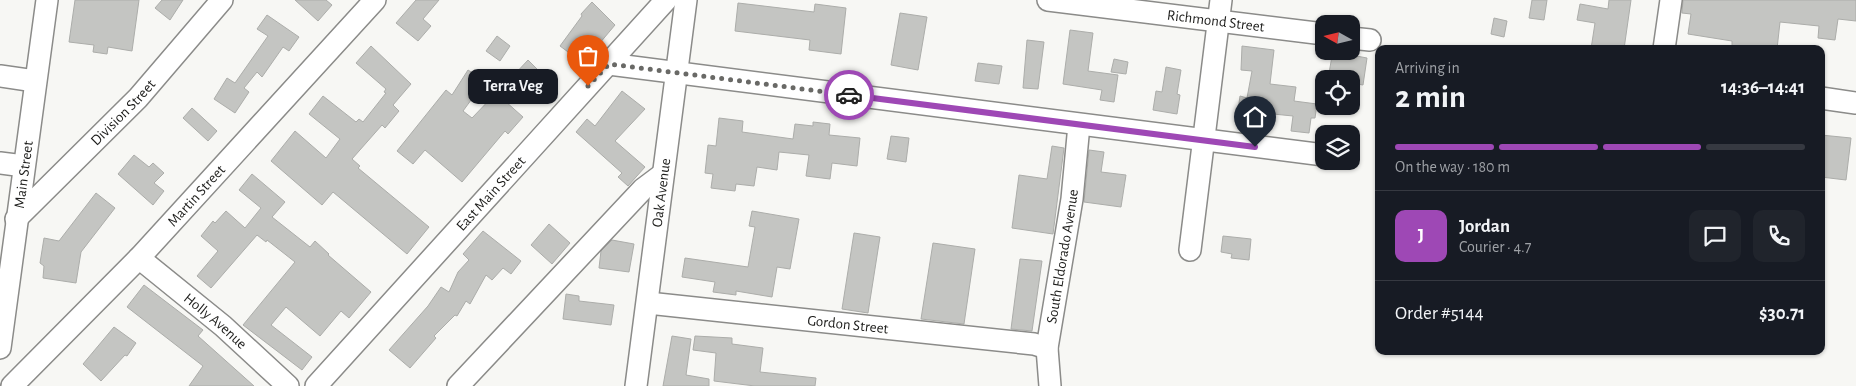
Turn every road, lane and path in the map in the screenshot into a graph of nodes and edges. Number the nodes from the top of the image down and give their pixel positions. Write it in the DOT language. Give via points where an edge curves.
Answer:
graph roads {
  1 [pos="46,0"];
  2 [pos="222,0"];
  3 [pos="375,0"];
  4 [pos="666,0"];
  5 [pos="686,0"];
  6 [pos="1048,0"];
  7 [pos="1222,0"];
  8 [pos="1671,0"];
  9 [pos="1218,22"];
  10 [pos="1315,33"];
  11 [pos="1665,45"];
  12 [pos="609,64"];
  13 [pos="676,73"];
  14 [pos="0,76"];
  15 [pos="35,81"];
  16 [pos="1825,99"];
  17 [pos="1856,103"];
  18 [pos="1079,125"];
  19 [pos="1204,141"];
  20 [pos="1315,154"];
  21 [pos="0,163"];
  22 [pos="24,166"];
  23 [pos="664,174"];
  24 [pos="10,195"];
  25 [pos="16,219"];
  26 [pos="1190,250"];
  27 [pos="139,258"];
  28 [pos="648,303"];
  29 [pos="0,348"];
  30 [pos="1047,348"];
  31 [pos="12,386"];
  32 [pos="288,386"];
  33 [pos="316,386"];
  34 [pos="458,386"];
  35 [pos="636,386"];
  36 [pos="1050,386"];
  1 -- 15 [label="street, Main Street"];
  2 -- 25 [label="street, Division Street" via="138,98"];
  3 -- 27 [label="street, Martin Street"];
  4 -- 12 [label="street, East Main Street"];
  5 -- 13 [label="street, Oak Avenue"];
  6 -- 9 [label="street, Richmond Street"];
  7 -- 9 [label="street"];
  8 -- 11 [label="street"];
  9 -- 10 [label="street, Richmond Street"];
  9 -- 19 [label="street"];
  12 -- 13 [label="street"];
  12 -- 33 [label="street, East Main Street"];
  13 -- 18 [label="street"];
  13 -- 23 [label="street, Oak Avenue"];
  14 -- 15 [label="street"];
  15 -- 22 [label="street, Main Street"];
  16 -- 17 [label="street"];
  18 -- 19 [label="street"];
  18 -- 30 [label="street, South Eldorado Avenue" via="1072,198"];
  19 -- 20 [label="street"];
  19 -- 26 [label="street"];
  21 -- 22 [label="street"];
  22 -- 24 [label="street, Main Street"];
  23 -- 28 [label="street, Oak Avenue"];
  23 -- 34 [label="street" via="643,189"];
  24 -- 25 [label="street, Main Street"];
  25 -- 29 [label="street, Main Street"];
  27 -- 31 [label="street, Martin Street"];
  27 -- 32 [label="street, Holly Avenue" via="223,326"];
  28 -- 30 [label="street, Gordon Street" via="1034,344"];
  28 -- 35 [label="street, Oak Avenue"];
  30 -- 36 [label="street, South Eldorado Avenue"];
}
